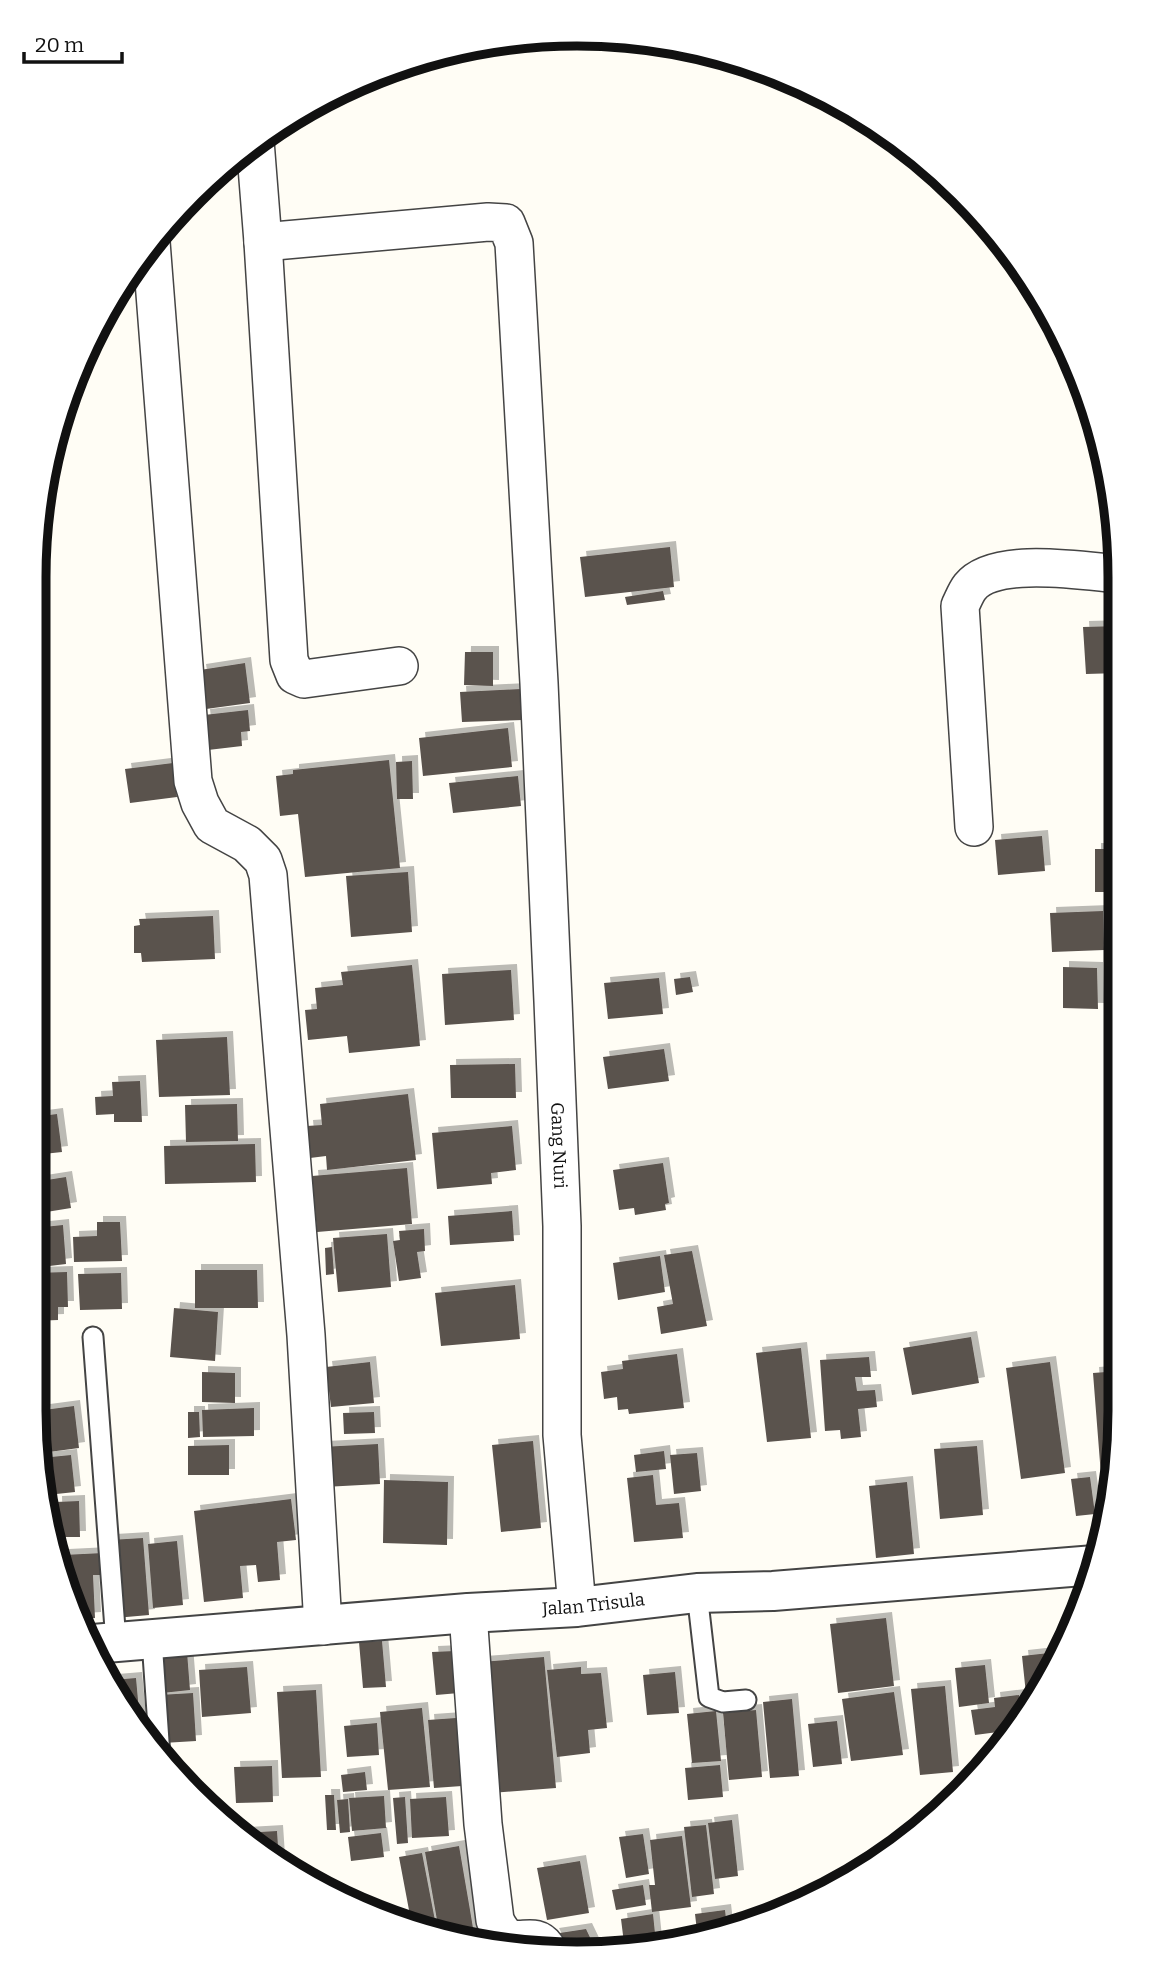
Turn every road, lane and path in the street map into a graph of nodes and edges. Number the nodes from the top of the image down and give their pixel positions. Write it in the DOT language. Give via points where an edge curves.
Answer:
graph roads {
  1 [pos="256,153"];
  2 [pos="263,242"];
  3 [pos="152,257"];
  4 [pos="1108,573"];
  5 [pos="399,666"];
  6 [pos="974,827"];
  7 [pos="93,1337"];
  8 [pos="1084,1565"];
  9 [pos="697,1593"];
  10 [pos="577,1607"];
  11 [pos="468,1613"];
  12 [pos="323,1626"];
  13 [pos="120,1642"];
  14 [pos="746,1700"];
  15 [pos="150,1728"];
  16 [pos="509,1938"];
  1 -- 2 [label="street"];
  2 -- 5 [label="street" via="289,660 295,675 304,679"];
  2 -- 10 [label="street, Gang Nuri" via="488,222 506,223 514,243 539,683 562,1226 562,1435"];
  3 -- 12 [label="street" via="193,781 212,825 247,844 263,860 268,875 306,1335"];
  4 -- 6 [label="street" via="1030,567 994,572 971,585 960,606"];
  7 -- 13 [label="lane"];
  8 -- 9 [label="street, Jalan Trisula" via="773,1591"];
  9 -- 10 [label="street, Jalan Trisula"];
  9 -- 14 [label="lane" via="709,1697 723,1702"];
  10 -- 11 [label="street, Jalan Trisula"];
  11 -- 12 [label="street, Jalan Trisula"];
  11 -- 16 [label="street" via="483,1824 495,1920 501,1934"];
  12 -- 13 [label="street, Jalan Trisula"];
  13 -- 15 [label="lane"];
}
